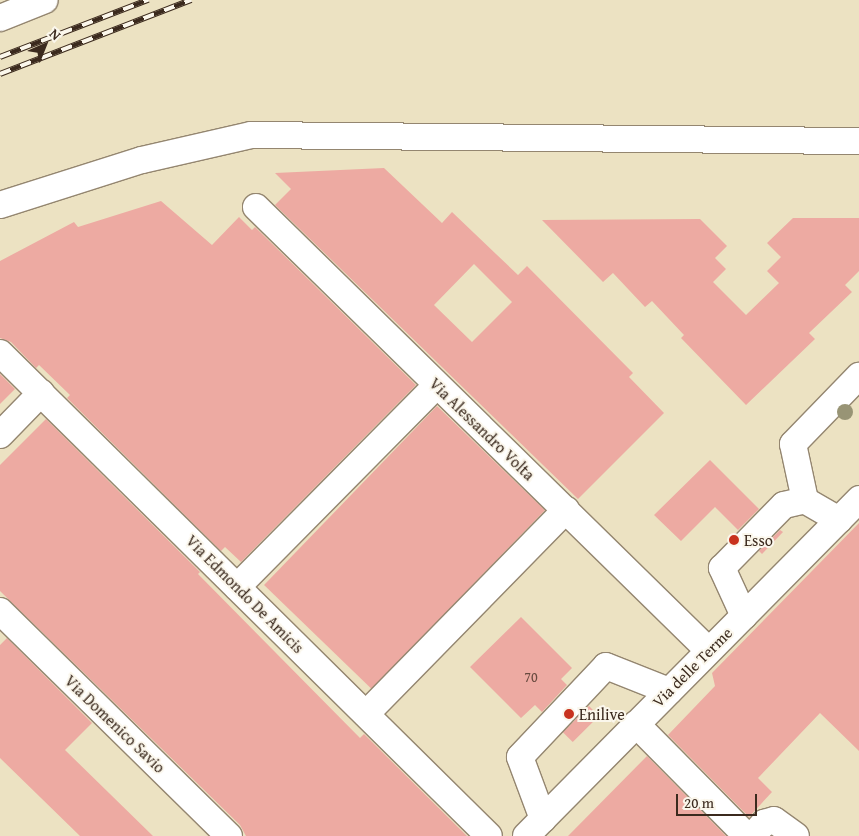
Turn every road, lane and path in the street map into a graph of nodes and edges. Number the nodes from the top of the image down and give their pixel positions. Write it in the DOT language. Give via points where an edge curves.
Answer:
graph roads {
  1 [pos="45,0"];
  2 [pos="0,18"];
  3 [pos="859,141"];
  4 [pos="0,205"];
  5 [pos="256,207"];
  6 [pos="0,353"];
  7 [pos="859,376"];
  8 [pos="437,385"];
  9 [pos="41,393"];
  10 [pos="0,435"];
  11 [pos="859,499"];
  12 [pos="805,500"];
  13 [pos="566,510"];
  14 [pos="839,520"];
  15 [pos="237,587"];
  16 [pos="0,611"];
  17 [pos="744,616"];
  18 [pos="708,650"];
  19 [pos="669,691"];
  20 [pos="366,714"];
  21 [pos="636,724"];
  22 [pos="534,827"];
  23 [pos="229,836"];
  24 [pos="489,836"];
  25 [pos="747,836"];
  26 [pos="752,836"];
  27 [pos="796,836"];
  1 -- 2 [label="street"];
  3 -- 4 [label="street" via="251,135 142,160"];
  5 -- 8 [label="street, Via Alessandro Volta"];
  6 -- 9 [label="street, Via Edmondo De Amicis"];
  7 -- 12 [label="street" via="794,444"];
  8 -- 13 [label="street, Via Alessandro Volta"];
  8 -- 15 [label="street"];
  9 -- 10 [label="street"];
  9 -- 15 [label="street, Via Edmondo De Amicis"];
  11 -- 14 [label="street, Via delle Terme"];
  12 -- 14 [label="street"];
  12 -- 17 [label="street" via="784,505 722,568"];
  13 -- 18 [label="street, Via Alessandro Volta"];
  13 -- 20 [label="street"];
  14 -- 17 [label="street, Via delle Terme"];
  15 -- 20 [label="street, Via Edmondo De Amicis"];
  16 -- 23 [label="street, Via Domenico Savio"];
  17 -- 18 [label="street, Via delle Terme"];
  18 -- 19 [label="street, Via delle Terme"];
  19 -- 21 [label="street, Via delle Terme"];
  19 -- 22 [label="street" via="606,666 520,757"];
  20 -- 24 [label="street, Via Edmondo De Amicis"];
  21 -- 22 [label="street, Via delle Terme"];
  21 -- 25 [label="street"];
  26 -- 27 [label="street" via="764,823 774,820"];
}
